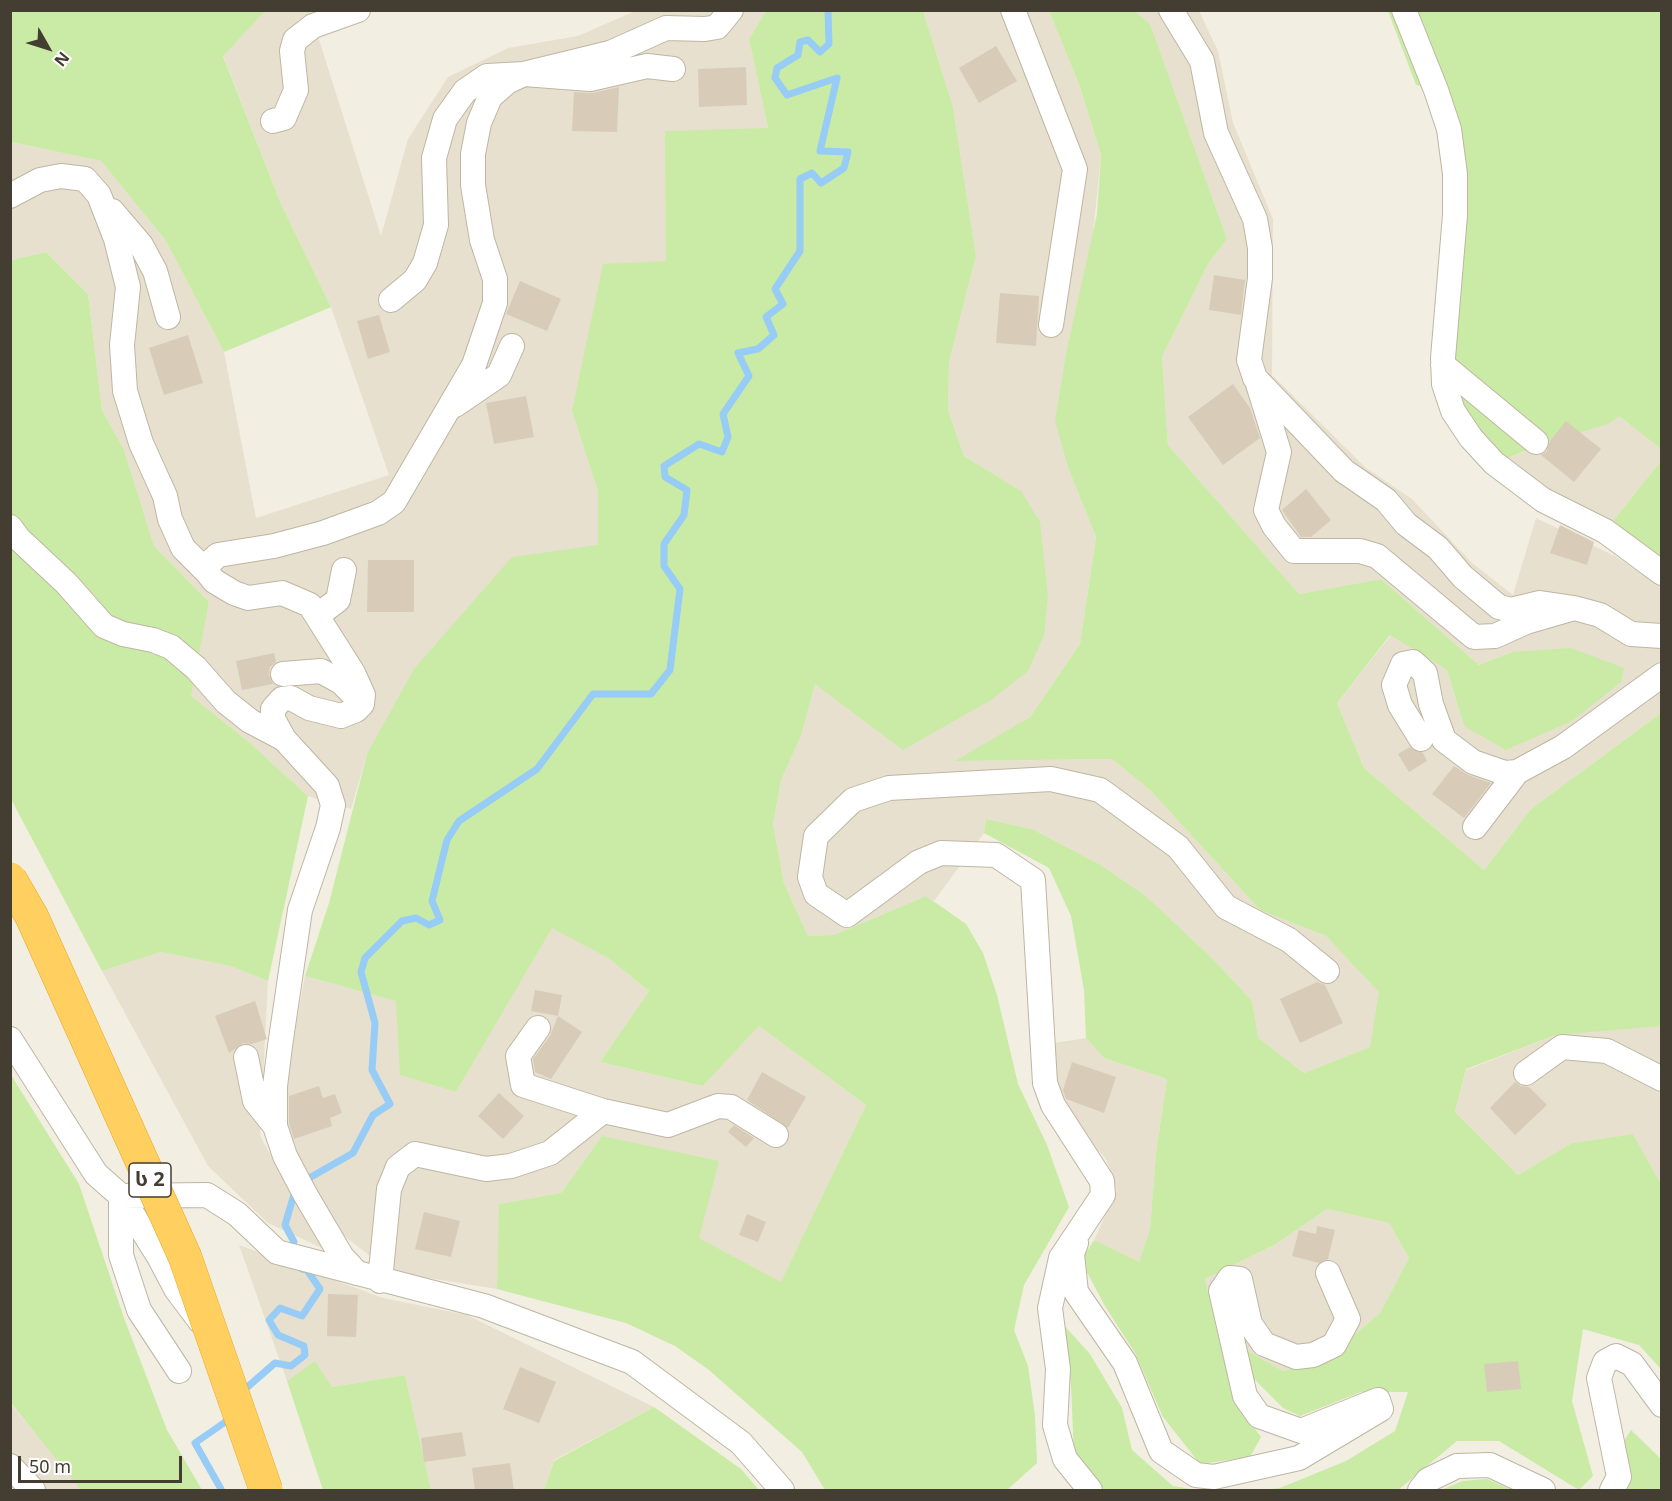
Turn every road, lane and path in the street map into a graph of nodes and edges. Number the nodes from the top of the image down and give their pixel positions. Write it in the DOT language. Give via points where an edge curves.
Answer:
graph roads {
  1 [pos="358,10"];
  2 [pos="731,10"];
  3 [pos="1013,10"];
  4 [pos="1171,10"];
  5 [pos="1404,10"];
  6 [pos="673,69"];
  7 [pos="524,74"];
  8 [pos="273,121"];
  9 [pos="99,195"];
  10 [pos="10,196"];
  11 [pos="391,300"];
  12 [pos="168,317"];
  13 [pos="1052,325"];
  14 [pos="512,346"];
  15 [pos="1443,365"];
  16 [pos="1255,378"];
  17 [pos="450,408"];
  18 [pos="1536,442"];
  19 [pos="10,526"];
  20 [pos="344,570"];
  21 [pos="207,572"];
  22 [pos="1662,573"];
  23 [pos="1574,608"];
  24 [pos="318,615"];
  25 [pos="1662,636"];
  26 [pos="283,674"];
  27 [pos="1662,675"];
  28 [pos="362,704"];
  29 [pos="1421,739"];
  30 [pos="284,740"];
  31 [pos="1516,772"];
  32 [pos="1474,827"];
  33 [pos="10,879"];
  34 [pos="1327,971"];
  35 [pos="538,1028"];
  36 [pos="10,1039"];
  37 [pos="246,1057"];
  38 [pos="1526,1073"];
  39 [pos="1662,1079"];
  40 [pos="603,1111"];
  41 [pos="275,1126"];
  42 [pos="776,1135"];
  43 [pos="121,1196"];
  44 [pos="1080,1231"];
  45 [pos="357,1273"];
  46 [pos="1329,1273"];
  47 [pos="380,1281"];
  48 [pos="179,1371"];
  49 [pos="246,1383"];
  50 [pos="1662,1405"];
  51 [pos="10,1466"];
  52 [pos="10,1488"];
  53 [pos="17,1491"];
  54 [pos="33,1491"];
  55 [pos="266,1491"];
  56 [pos="782,1491"];
  57 [pos="1090,1491"];
  58 [pos="1420,1491"];
  59 [pos="1544,1491"];
  60 [pos="1612,1491"];
  1 -- 8 [label="street" via="313,26 296,40 292,51 296,90 284,118"];
  2 -- 7 [label="street" via="717,27 666,28 610,53"];
  3 -- 13 [label="street" via="1075,169"];
  4 -- 16 [label="street" via="1202,61 1216,133 1255,219 1260,278 1249,360"];
  5 -- 15 [label="street" via="1446,119 1455,174"];
  6 -- 7 [label="street" via="647,66 590,80"];
  7 -- 11 [label="street" via="487,76 465,91 445,119 434,158 436,225 425,263 415,280"];
  7 -- 17 [label="street" via="490,97 479,123 473,185 482,240 495,279 495,303 474,365"];
  9 -- 10 [label="street" via="85,179 62,176 40,180"];
  9 -- 12 [label="street" via="141,245 155,271"];
  9 -- 21 [label="street" via="116,239 128,288 122,345 125,391 141,443 183,548"];
  14 -- 17 [label="street" via="499,375"];
  15 -- 18 [label="street"];
  15 -- 22 [label="street" via="1444,384 1453,411 1494,463 1543,500 1605,531"];
  16 -- 23 [label="street" via="1344,471 1386,500 1406,524 1438,548 1463,577 1499,607 1511,610 1540,603"];
  16 -- 23 [label="street" via="1279,452 1266,510 1294,550 1360,551 1377,556 1474,637 1495,636"];
  17 -- 21 [label="street" via="394,502 323,533 218,555 208,564"];
  19 -- 30 [label="street" via="104,626 171,647 226,702"];
  20 -- 24 [label="street" via="338,600"];
  21 -- 24 [label="street" via="234,593 248,598 282,593 310,605"];
  23 -- 25 [label="street" via="1600,615 1631,634"];
  24 -- 28 [label="street" via="353,673 363,695"];
  26 -- 28 [label="street" via="321,671 341,682"];
  27 -- 31 [label="street" via="1563,747"];
  28 -- 30 [label="street" via="341,716 309,708 291,698 282,699 273,709 273,719"];
  29 -- 31 [label="street" via="1400,705 1394,685 1403,664 1413,662 1425,673 1444,740 1473,762 1505,773"];
  30 -- 41 [label="street" via="327,786 333,805 300,910 275,1086"];
  31 -- 32 [label="street"];
  33 -- 55 [label="highway, ს 2, bridge" via="32,917 185,1257"];
  34 -- 44 [label="street" via="1289,940 1226,907 1178,848 1100,790 1051,779 889,788 853,800 816,836 810,877 816,894 847,915 919,862 941,853 996,855 1033,880 1045,1083 1053,1105 1102,1181 1103,1195"];
  35 -- 40 [label="street" via="518,1056 523,1085"];
  36 -- 43 [label="street" via="96,1174"];
  37 -- 41 [label="street" via="255,1101"];
  38 -- 39 [label="street" via="1562,1047 1607,1051"];
  40 -- 42 [label="street" via="668,1125 718,1106 731,1107"];
  40 -- 47 [label="street" via="550,1154 511,1166 486,1169 414,1154 398,1167 388,1190"];
  41 -- 45 [label="street" via="305,1194 342,1257"];
  43 -- 45 [label="street" via="207,1195 237,1215 277,1252"];
  43 -- 48 [label="street" via="121,1255 139,1310"];
  43 -- 49 [label="street" via="176,1289"];
  44 -- 46 [label="street" via="1072,1254 1076,1292 1125,1363 1161,1451 1196,1475 1214,1477 1299,1458 1381,1409 1378,1400 1302,1431 1259,1416 1245,1396 1221,1291 1230,1278 1240,1279 1250,1324 1264,1344 1296,1358 1334,1345 1348,1319"];
  44 -- 57 [label="street" via="1061,1258 1050,1308 1058,1369 1055,1425 1065,1459"];
  45 -- 47 [label="street"];
  47 -- 56 [label="street" via="484,1306 632,1362 741,1443"];
  50 -- 60 [label="street" via="1632,1364 1616,1356 1605,1362 1599,1378 1619,1477"];
  51 -- 54 [label="street"];
  52 -- 53 [label="street"];
  58 -- 59 [label="street" via="1428,1480 1457,1466 1490,1466"];
}
